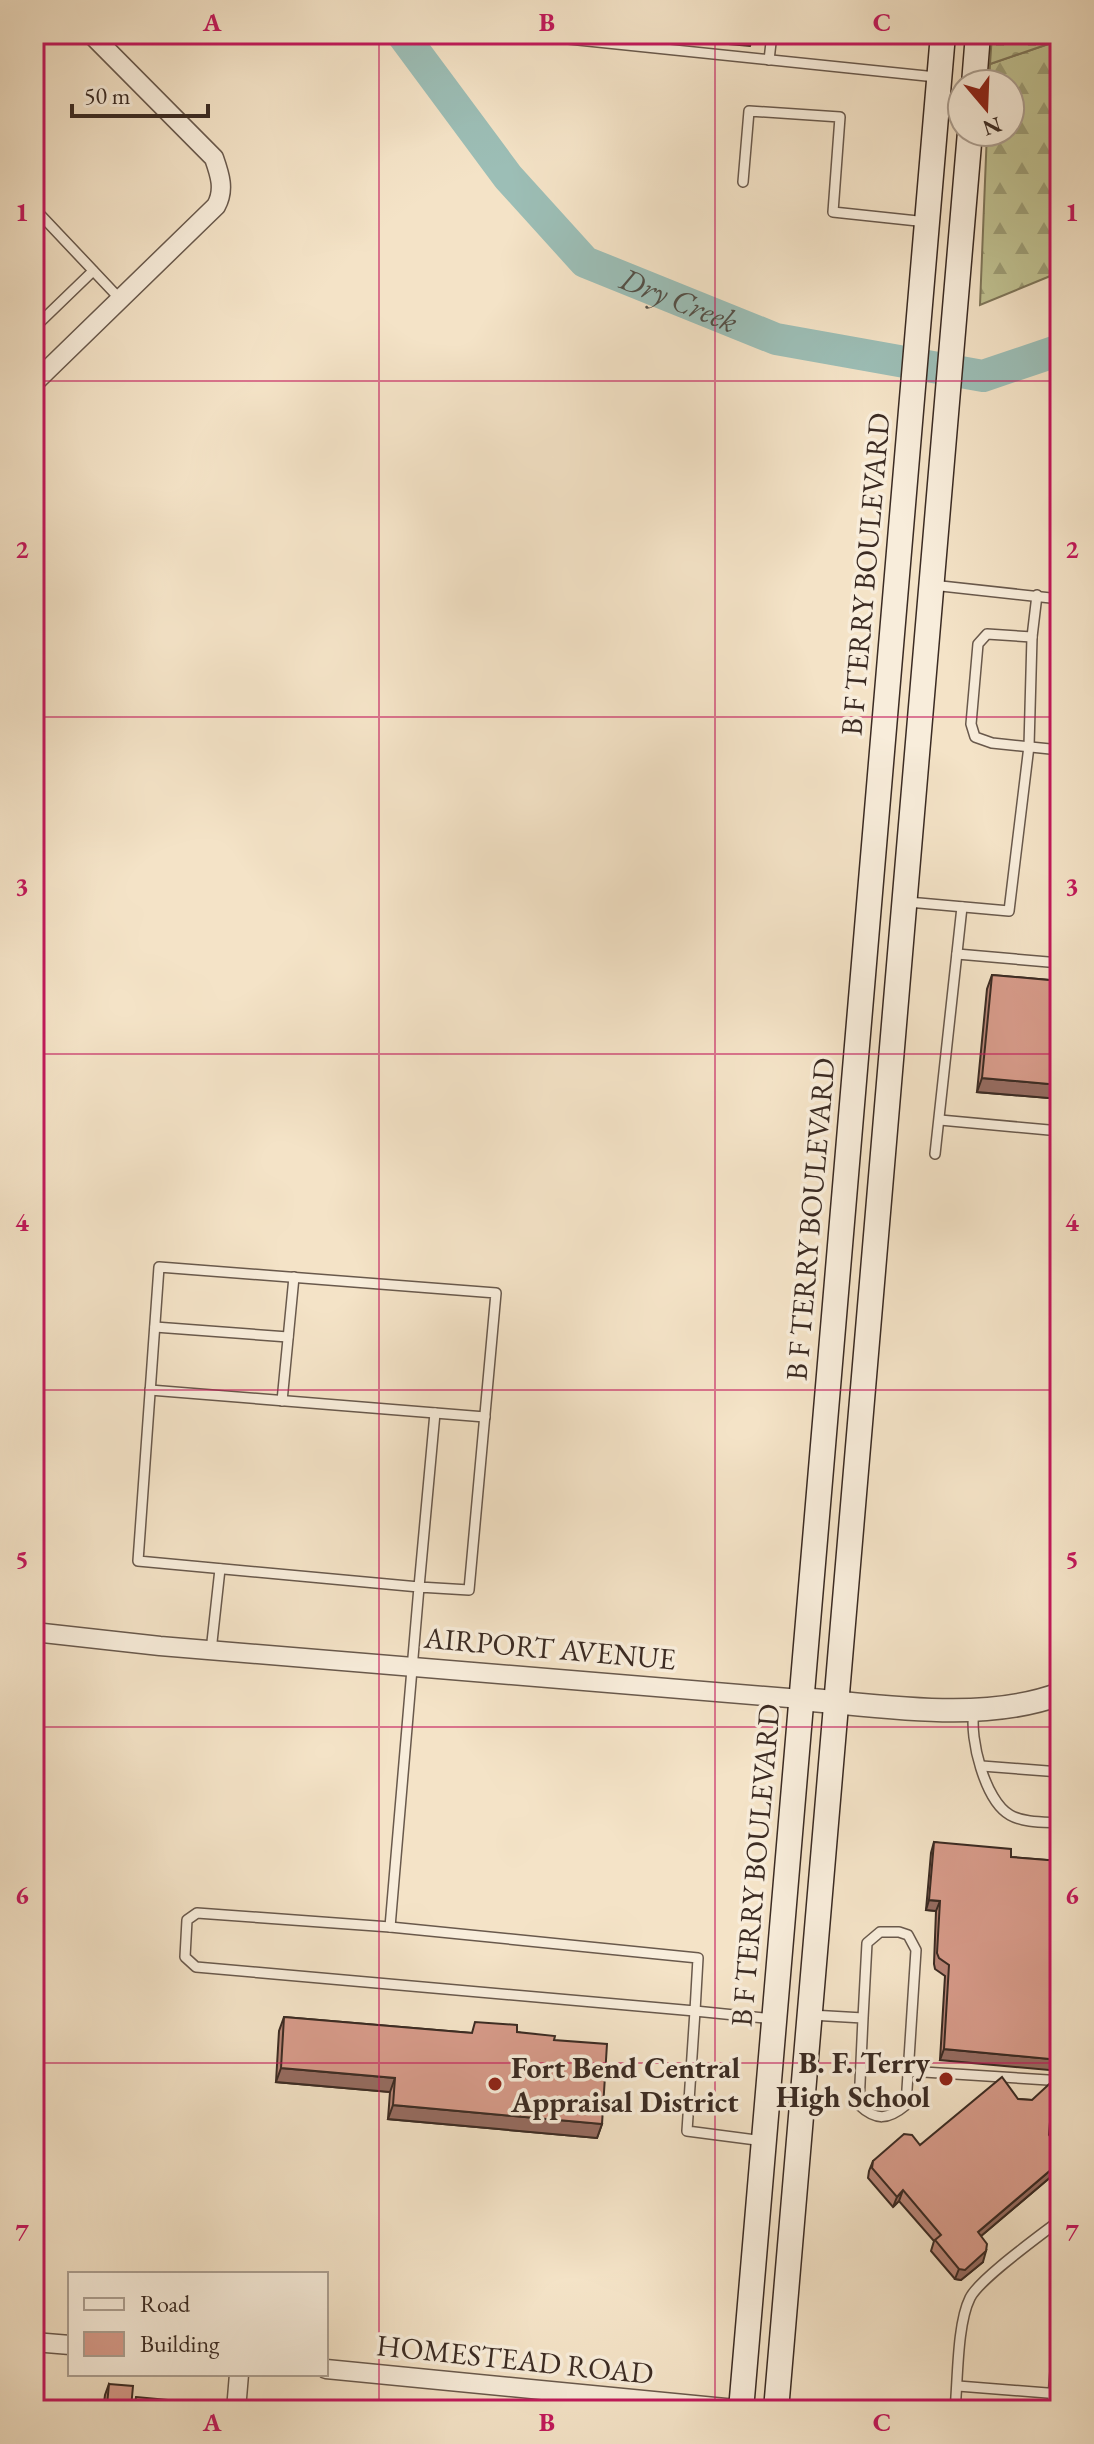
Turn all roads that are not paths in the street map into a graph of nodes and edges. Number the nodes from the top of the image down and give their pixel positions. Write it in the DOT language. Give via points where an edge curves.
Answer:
graph roads {
  1 [pos="91,34"];
  2 [pos="520,34"];
  3 [pos="772,34"];
  4 [pos="943,34"];
  5 [pos="978,34"];
  6 [pos="769,60"];
  7 [pos="975,68"];
  8 [pos="939,77"];
  9 [pos="969,148"];
  10 [pos="743,182"];
  11 [pos="34,208"];
  12 [pos="927,222"];
  13 [pos="93,271"];
  14 [pos="120,299"];
  15 [pos="34,328"];
  16 [pos="34,383"];
  17 [pos="932,585"];
  18 [pos="1037,595"];
  19 [pos="1060,599"];
  20 [pos="1032,637"];
  21 [pos="1029,746"];
  22 [pos="1060,750"];
  23 [pos="905,901"];
  24 [pos="962,907"];
  25 [pos="957,954"];
  26 [pos="1060,963"];
  27 [pos="940,1120"];
  28 [pos="1060,1131"];
  29 [pos="935,1154"];
  30 [pos="294,1277"];
  31 [pos="155,1327"];
  32 [pos="288,1337"];
  33 [pos="150,1390"];
  34 [pos="282,1401"];
  35 [pos="435,1413"];
  36 [pos="485,1417"];
  37 [pos="220,1569"];
  38 [pos="419,1587"];
  39 [pos="34,1632"];
  40 [pos="211,1651"];
  41 [pos="413,1667"];
  42 [pos="1060,1694"];
  43 [pos="801,1699"];
  44 [pos="838,1702"];
  45 [pos="974,1711"];
  46 [pos="982,1766"];
  47 [pos="1060,1772"];
  48 [pos="1060,1823"];
  49 [pos="390,1927"];
  50 [pos="695,2011"];
  51 [pos="811,2015"];
  52 [pos="863,2018"];
  53 [pos="774,2019"];
  54 [pos="908,2071"];
  55 [pos="1048,2080"];
  56 [pos="764,2141"];
  57 [pos="1060,2220"];
  58 [pos="1060,2308"];
  59 [pos="34,2342"];
  60 [pos="68,2345"];
  61 [pos="328,2369"];
  62 [pos="239,2376"];
  63 [pos="958,2386"];
  64 [pos="1057,2394"];
  65 [pos="956,2406"];
  66 [pos="236,2410"];
  67 [pos="743,2410"];
  68 [pos="776,2410"];
  69 [pos="1052,2410"];
  1 -- 14 [label="street" via="214,158 220,173 222,196 216,206"];
  2 -- 6 [label="lane"];
  3 -- 6 [label="lane"];
  4 -- 8 [label="main road, B F TERRY BOULEVARD"];
  5 -- 7 [label="main road"];
  6 -- 8 [label="lane"];
  8 -- 12 [label="main road, B F TERRY BOULEVARD"];
  9 -- 17 [label="main road"];
  10 -- 12 [label="lane" via="749,111 840,117 833,212"];
  11 -- 13 [label="lane"];
  12 -- 43 [label="main road, B F TERRY BOULEVARD"];
  13 -- 14 [label="lane"];
  13 -- 15 [label="lane"];
  14 -- 16 [label="street"];
  17 -- 18 [label="lane"];
  17 -- 23 [label="main road"];
  18 -- 19 [label="lane"];
  18 -- 20 [label="lane"];
  20 -- 21 [label="lane"];
  20 -- 21 [label="lane" via="987,634 978,644 971,724 975,737"];
  21 -- 22 [label="lane"];
  21 -- 24 [label="lane" via="1009,911"];
  23 -- 24 [label="lane"];
  23 -- 44 [label="main road"];
  24 -- 25 [label="lane"];
  25 -- 26 [label="lane"];
  25 -- 27 [label="lane"];
  27 -- 28 [label="lane"];
  27 -- 29 [label="lane"];
  30 -- 31 [label="lane" via="159,1267"];
  30 -- 32 [label="lane"];
  30 -- 36 [label="lane" via="496,1293"];
  31 -- 32 [label="lane"];
  31 -- 33 [label="lane"];
  32 -- 34 [label="lane"];
  33 -- 34 [label="lane"];
  33 -- 37 [label="lane" via="138,1561"];
  34 -- 35 [label="lane"];
  35 -- 36 [label="lane"];
  35 -- 38 [label="lane"];
  36 -- 38 [label="lane" via="469,1590"];
  37 -- 38 [label="lane"];
  37 -- 40 [label="lane"];
  38 -- 41 [label="lane"];
  39 -- 40 [label="street, AIRPORT AVENUE"];
  40 -- 41 [label="street, AIRPORT AVENUE"];
  41 -- 43 [label="street, AIRPORT AVENUE"];
  41 -- 49 [label="lane"];
  42 -- 45 [label="street, AIRPORT AVENUE"];
  43 -- 44 [label="street, AIRPORT AVENUE"];
  43 -- 53 [label="main road, B F TERRY BOULEVARD"];
  44 -- 45 [label="street, AIRPORT AVENUE"];
  44 -- 51 [label="main road"];
  45 -- 46 [label="lane"];
  46 -- 47 [label="lane"];
  46 -- 48 [label="lane" via="991,1793 1010,1815"];
  49 -- 50 [label="lane" via="698,1958"];
  49 -- 50 [label="lane" via="197,1913 187,1920 185,1957 196,1967"];
  50 -- 53 [label="lane"];
  50 -- 56 [label="lane" via="687,2131"];
  51 -- 52 [label="lane"];
  51 -- 68 [label="main road"];
  52 -- 54 [label="lane" via="859,2105 870,2115 895,2114 906,2105"];
  52 -- 54 [label="lane" via="867,1943 880,1932 908,1935 916,1950"];
  53 -- 56 [label="main road, B F TERRY BOULEVARD"];
  54 -- 55 [label="lane"];
  56 -- 67 [label="main road, B F TERRY BOULEVARD"];
  57 -- 63 [label="lane" via="971,2294"];
  58 -- 64 [label="lane"];
  59 -- 60 [label="street"];
  61 -- 67 [label="street, HOMESTEAD ROAD"];
  62 -- 66 [label="street"];
  63 -- 64 [label="lane"];
  63 -- 65 [label="lane"];
  64 -- 69 [label="lane"];
}
